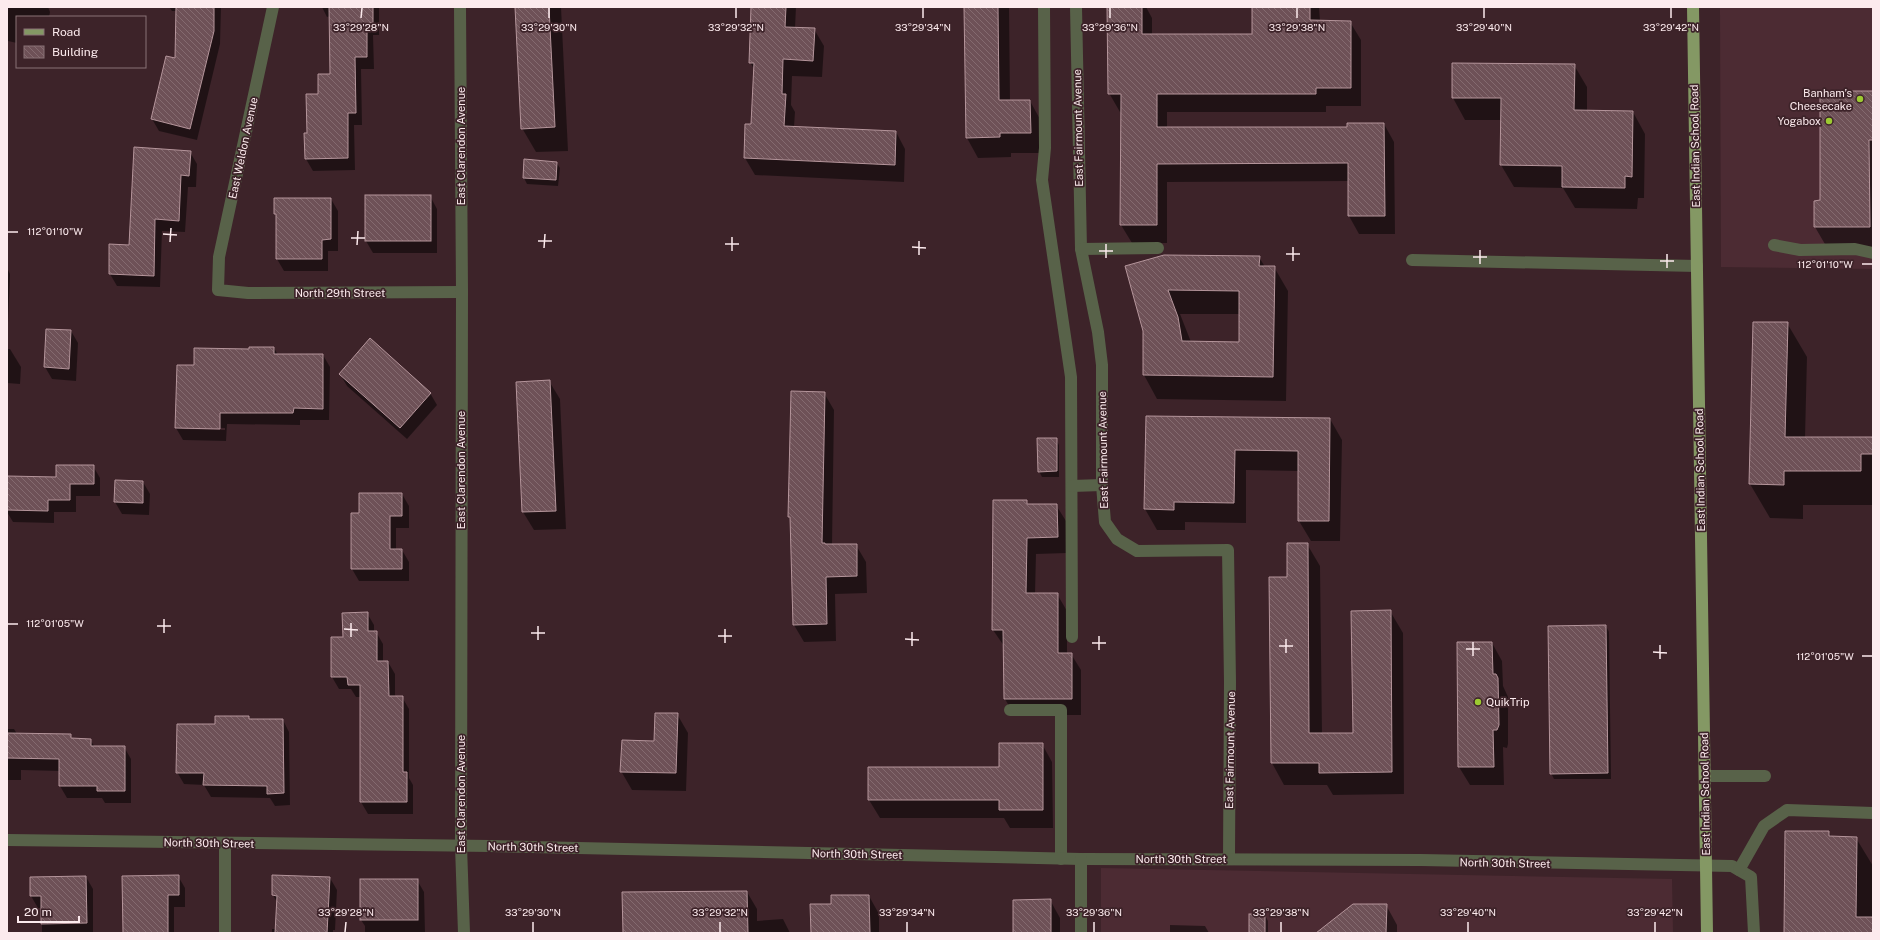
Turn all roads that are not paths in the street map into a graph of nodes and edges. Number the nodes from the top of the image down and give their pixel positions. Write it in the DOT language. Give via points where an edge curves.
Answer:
graph roads {
  1 [pos="272,7"];
  2 [pos="460,7"];
  3 [pos="1044,7"];
  4 [pos="1076,7"];
  5 [pos="1693,7"];
  6 [pos="1774,245"];
  7 [pos="1158,248"];
  8 [pos="1081,249"];
  9 [pos="1873,253"];
  10 [pos="1412,260"];
  11 [pos="1697,266"];
  12 [pos="218,290"];
  13 [pos="462,292"];
  14 [pos="1102,485"];
  15 [pos="1072,486"];
  16 [pos="1072,637"];
  17 [pos="1010,710"];
  18 [pos="1705,776"];
  19 [pos="1765,776"];
  20 [pos="1873,813"];
  21 [pos="7,840"];
  22 [pos="225,843"];
  23 [pos="461,846"];
  24 [pos="1061,859"];
  25 [pos="1081,859"];
  26 [pos="1230,859"];
  27 [pos="1706,866"];
  28 [pos="1739,870"];
  29 [pos="225,933"];
  30 [pos="464,933"];
  31 [pos="1081,933"];
  32 [pos="1707,933"];
  33 [pos="1754,933"];
  1 -- 12 [label="street, East Weldon Avenue" via="219,258"];
  2 -- 13 [label="street, East Clarendon Avenue"];
  3 -- 15 [label="street" via="1045,148 1042,180 1071,376"];
  4 -- 8 [label="street, East Fairmount Avenue"];
  5 -- 11 [label="main road, East Indian School Road"];
  6 -- 9 [label="street" via="1800,250 1854,249"];
  7 -- 8 [label="street"];
  8 -- 14 [label="street, East Fairmount Avenue" via="1102,365"];
  10 -- 11 [label="street"];
  11 -- 18 [label="main road, East Indian School Road"];
  12 -- 13 [label="street, North 29th Street" via="248,293"];
  13 -- 23 [label="street, East Clarendon Avenue"];
  14 -- 15 [label="street"];
  14 -- 26 [label="street, East Fairmount Avenue" via="1105,522 1116,539 1136,551 1228,550"];
  15 -- 16 [label="street"];
  17 -- 24 [label="street" via="1061,710"];
  18 -- 19 [label="street"];
  18 -- 27 [label="main road, East Indian School Road"];
  20 -- 28 [label="street" via="1787,810 1764,826"];
  21 -- 22 [label="street, North 30th Street"];
  22 -- 23 [label="street, North 30th Street"];
  22 -- 29 [label="street"];
  23 -- 24 [label="street, North 30th Street"];
  23 -- 30 [label="street, East Clarendon Avenue"];
  24 -- 25 [label="street, North 30th Street"];
  25 -- 26 [label="street, North 30th Street"];
  25 -- 31 [label="street"];
  26 -- 27 [label="street, North 30th Street"];
  27 -- 28 [label="street, North 30th Street" via="1732,866"];
  27 -- 32 [label="main road, East Indian School Road"];
  28 -- 33 [label="street" via="1751,877"];
}
